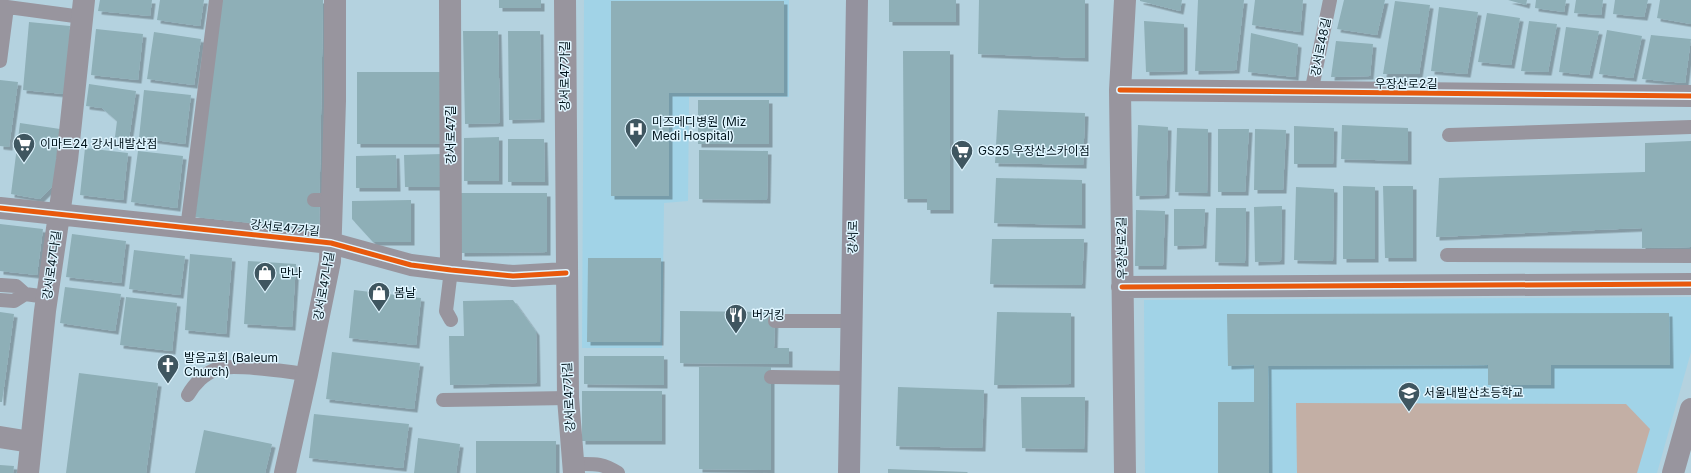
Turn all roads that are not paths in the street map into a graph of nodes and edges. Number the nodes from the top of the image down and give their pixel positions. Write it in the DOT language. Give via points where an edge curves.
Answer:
graph roads {
  1 [pos="216,0"];
  2 [pos="335,0"];
  3 [pos="450,0"];
  4 [pos="565,0"];
  5 [pos="857,0"];
  6 [pos="1125,0"];
  7 [pos="1330,0"];
  8 [pos="4,7"];
  9 [pos="83,9"];
  10 [pos="1,44"];
  11 [pos="0,61"];
  12 [pos="1120,90"];
  13 [pos="1311,93"];
  14 [pos="1691,96"];
  15 [pos="1691,127"];
  16 [pos="1449,135"];
  17 [pos="0,208"];
  18 [pos="59,216"];
  19 [pos="186,229"];
  20 [pos="330,243"];
  21 [pos="1448,255"];
  22 [pos="1691,256"];
  23 [pos="451,270"];
  24 [pos="566,273"];
  25 [pos="1691,284"];
  26 [pos="1,285"];
  27 [pos="1122,286"];
  28 [pos="25,294"];
  29 [pos="47,297"];
  30 [pos="0,300"];
  31 [pos="451,320"];
  32 [pos="775,321"];
  33 [pos="852,321"];
  34 [pos="307,374"];
  35 [pos="771,377"];
  36 [pos="851,378"];
  37 [pos="188,395"];
  38 [pos="568,398"];
  39 [pos="443,400"];
  40 [pos="1691,409"];
  41 [pos="0,437"];
  42 [pos="31,442"];
  43 [pos="573,469"];
  44 [pos="28,473"];
  45 [pos="285,473"];
  46 [pos="618,473"];
  47 [pos="849,473"];
  48 [pos="1125,473"];
  49 [pos="1673,473"];
  1 -- 19 [label="lane"];
  2 -- 20 [label="street, 강서로47나길" via="335,100 323,200"];
  3 -- 23 [label="street, 강서로47길"];
  4 -- 24 [label="street, 강서로47가길"];
  5 -- 33 [label="main road, 강서로"];
  6 -- 12 [label="street, 우장산로2길"];
  7 -- 13 [label="lane, 강서로48길"];
  8 -- 9 [label="lane, 강서로47다길"];
  8 -- 10 [label="lane"];
  9 -- 18 [label="street, 강서로47다길" via="68,160"];
  10 -- 11 [label="lane"];
  12 -- 13 [label="street, 우장산로2길"];
  12 -- 27 [label="street, 우장산로2길"];
  13 -- 14 [label="street, 우장산로2길"];
  15 -- 16 [label="lane"];
  17 -- 18 [label="street, 강서로47가길"];
  18 -- 19 [label="street, 강서로47가길"];
  18 -- 29 [label="street, 강서로47다길"];
  19 -- 20 [label="street, 강서로47가길"];
  20 -- 23 [label="street, 강서로47가길" via="410,265"];
  20 -- 34 [label="street, 강서로47나길" via="330,261"];
  21 -- 22 [label="lane"];
  23 -- 24 [label="street, 강서로47가길" via="513,276"];
  23 -- 31 [label="lane" via="446,311"];
  24 -- 38 [label="street, 강서로47가길"];
  25 -- 27 [label="street, 우장산로2길"];
  26 -- 28 [label="lane" via="16,286"];
  27 -- 48 [label="street, 우장산로2길"];
  28 -- 29 [label="lane"];
  28 -- 30 [label="lane" via="14,301"];
  29 -- 42 [label="street, 강서로47다길"];
  32 -- 33 [label="lane"];
  33 -- 36 [label="main road, 강서로"];
  34 -- 37 [label="lane" via="252,368 218,368 200,380"];
  34 -- 45 [label="street, 강서로47나길"];
  35 -- 36 [label="lane"];
  36 -- 47 [label="main road, 강서로"];
  38 -- 39 [label="lane"];
  38 -- 43 [label="street, 강서로47가길"];
  40 -- 49 [label="street"];
  41 -- 42 [label="street"];
  42 -- 44 [label="street, 강서로47다길"];
  43 -- 46 [label="lane" via="595,464 607,466"];
}
